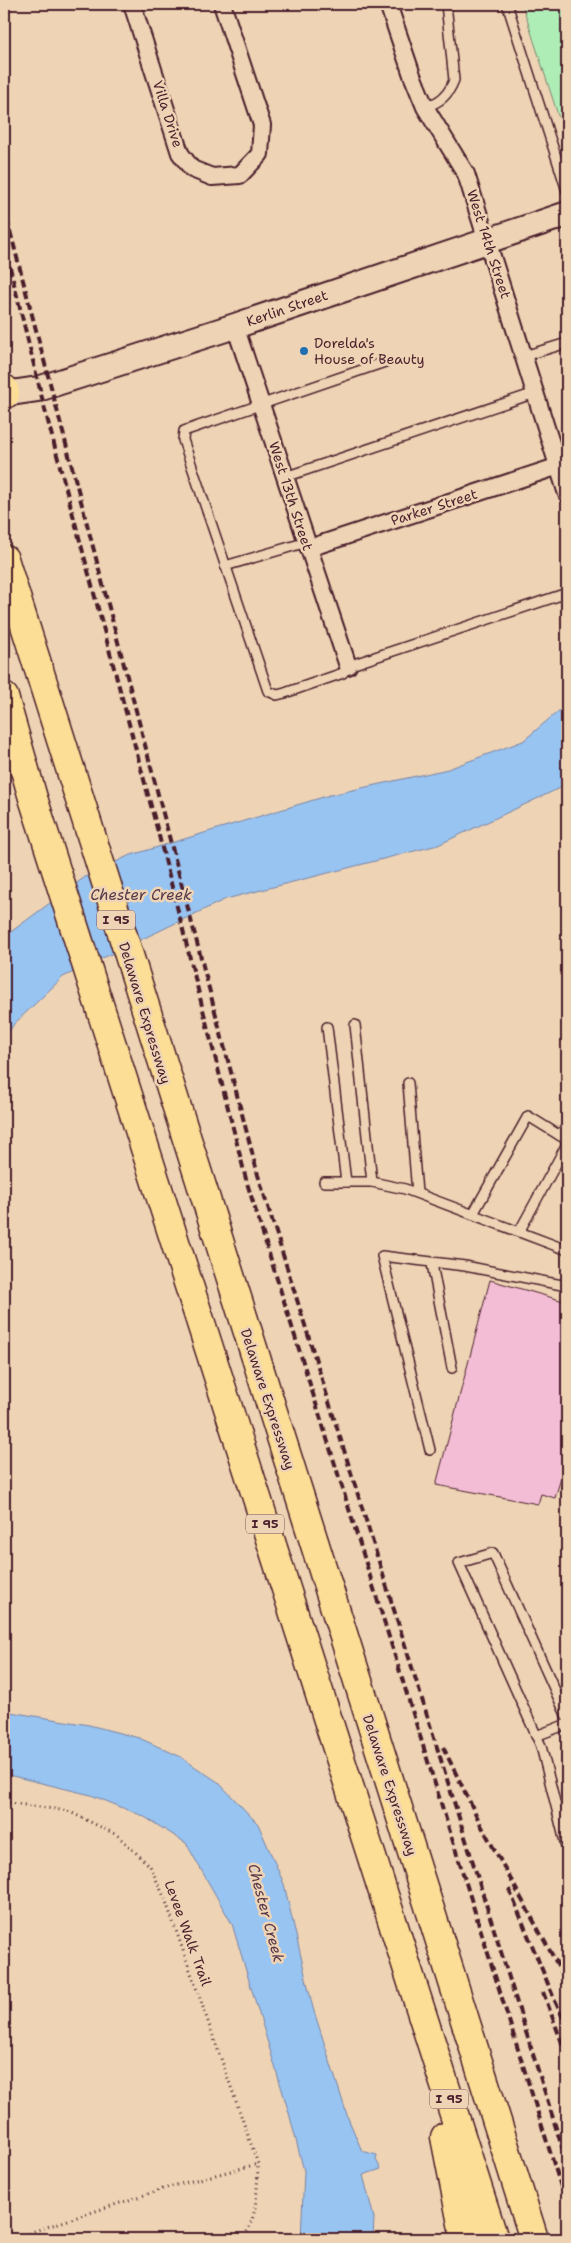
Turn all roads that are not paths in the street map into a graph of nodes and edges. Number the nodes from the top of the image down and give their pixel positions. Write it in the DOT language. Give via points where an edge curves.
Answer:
graph roads {
  1 [pos="132,4"];
  2 [pos="222,4"];
  3 [pos="388,4"];
  4 [pos="446,4"];
  5 [pos="507,4"];
  6 [pos="425,107"];
  7 [pos="567,191"];
  8 [pos="567,214"];
  9 [pos="488,240"];
  10 [pos="235,326"];
  11 [pos="567,342"];
  12 [pos="524,356"];
  13 [pos="385,362"];
  14 [pos="4,392"];
  15 [pos="535,393"];
  16 [pos="261,405"];
  17 [pos="559,466"];
  18 [pos="285,477"];
  19 [pos="567,494"];
  20 [pos="308,545"];
  21 [pos="4,559"];
  22 [pos="225,566"];
  23 [pos="567,593"];
  24 [pos="348,666"];
  25 [pos="4,697"];
  26 [pos="355,1026"];
  27 [pos="327,1027"];
  28 [pos="408,1083"];
  29 [pos="567,1126"];
  30 [pos="563,1137"];
  31 [pos="567,1144"];
  32 [pos="564,1159"];
  33 [pos="324,1182"];
  34 [pos="346,1182"];
  35 [pos="372,1182"];
  36 [pos="417,1193"];
  37 [pos="473,1214"];
  38 [pos="519,1232"];
  39 [pos="567,1250"];
  40 [pos="432,1264"];
  41 [pos="567,1286"];
  42 [pos="452,1368"];
  43 [pos="430,1450"];
  44 [pos="567,1717"];
  45 [pos="567,1724"];
  46 [pos="536,1736"];
  47 [pos="567,1850"];
  48 [pos="404,1958"];
  49 [pos="504,2145"];
  50 [pos="465,2239"];
  51 [pos="494,2239"];
  52 [pos="534,2239"];
  53 [pos="546,2239"];
  1 -- 2 [label="street, Villa Drive" via="180,153 192,169 212,177 226,177 240,175 260,154 262,124"];
  3 -- 6 [label="street, West 14th Street"];
  4 -- 6 [label="lane" via="454,80 450,92 439,102"];
  5 -- 7 [label="lane"];
  6 -- 9 [label="street, West 14th Street" via="466,174"];
  8 -- 9 [label="main road, Kerlin Street"];
  9 -- 10 [label="main road, Kerlin Street"];
  9 -- 12 [label="street, West 14th Street"];
  10 -- 14 [label="main road, Kerlin Street" via="38,389"];
  10 -- 16 [label="street, West 13th Street"];
  11 -- 12 [label="lane"];
  12 -- 15 [label="street, West 14th Street"];
  13 -- 16 [label="lane"];
  15 -- 17 [label="street, West 14th Street"];
  15 -- 18 [label="lane"];
  16 -- 18 [label="street, West 13th Street"];
  16 -- 22 [label="lane" via="188,428 182,435"];
  17 -- 19 [label="street, West 14th Street"];
  17 -- 20 [label="street, Parker Street"];
  18 -- 20 [label="street, West 13th Street"];
  20 -- 22 [label="lane"];
  20 -- 24 [label="street, West 13th Street"];
  21 -- 49 [label="highway, Delaware Expressway / I 95"];
  22 -- 24 [label="lane" via="264,684 272,694 285,693 343,673"];
  23 -- 24 [label="lane"];
  25 -- 48 [label="highway, I 95" via="33,798"];
  26 -- 35 [label="lane"];
  27 -- 34 [label="lane"];
  28 -- 36 [label="lane"];
  29 -- 30 [label="lane"];
  30 -- 37 [label="lane" via="528,1116"];
  31 -- 32 [label="lane"];
  32 -- 38 [label="lane"];
  33 -- 34 [label="lane"];
  34 -- 35 [label="lane"];
  35 -- 36 [label="lane"];
  36 -- 37 [label="lane"];
  37 -- 38 [label="lane"];
  38 -- 39 [label="lane"];
  40 -- 41 [label="lane" via="465,1266"];
  40 -- 42 [label="lane"];
  40 -- 43 [label="lane" via="382,1256"];
  44 -- 46 [label="lane" via="494,1553 459,1563"];
  45 -- 46 [label="lane"];
  46 -- 47 [label="lane"];
  48 -- 50 [label="highway" via="445,2135"];
  48 -- 51 [label="highway, I 95"];
  49 -- 52 [label="highway, Delaware Expressway / I 95"];
  49 -- 53 [label="highway"];
}
